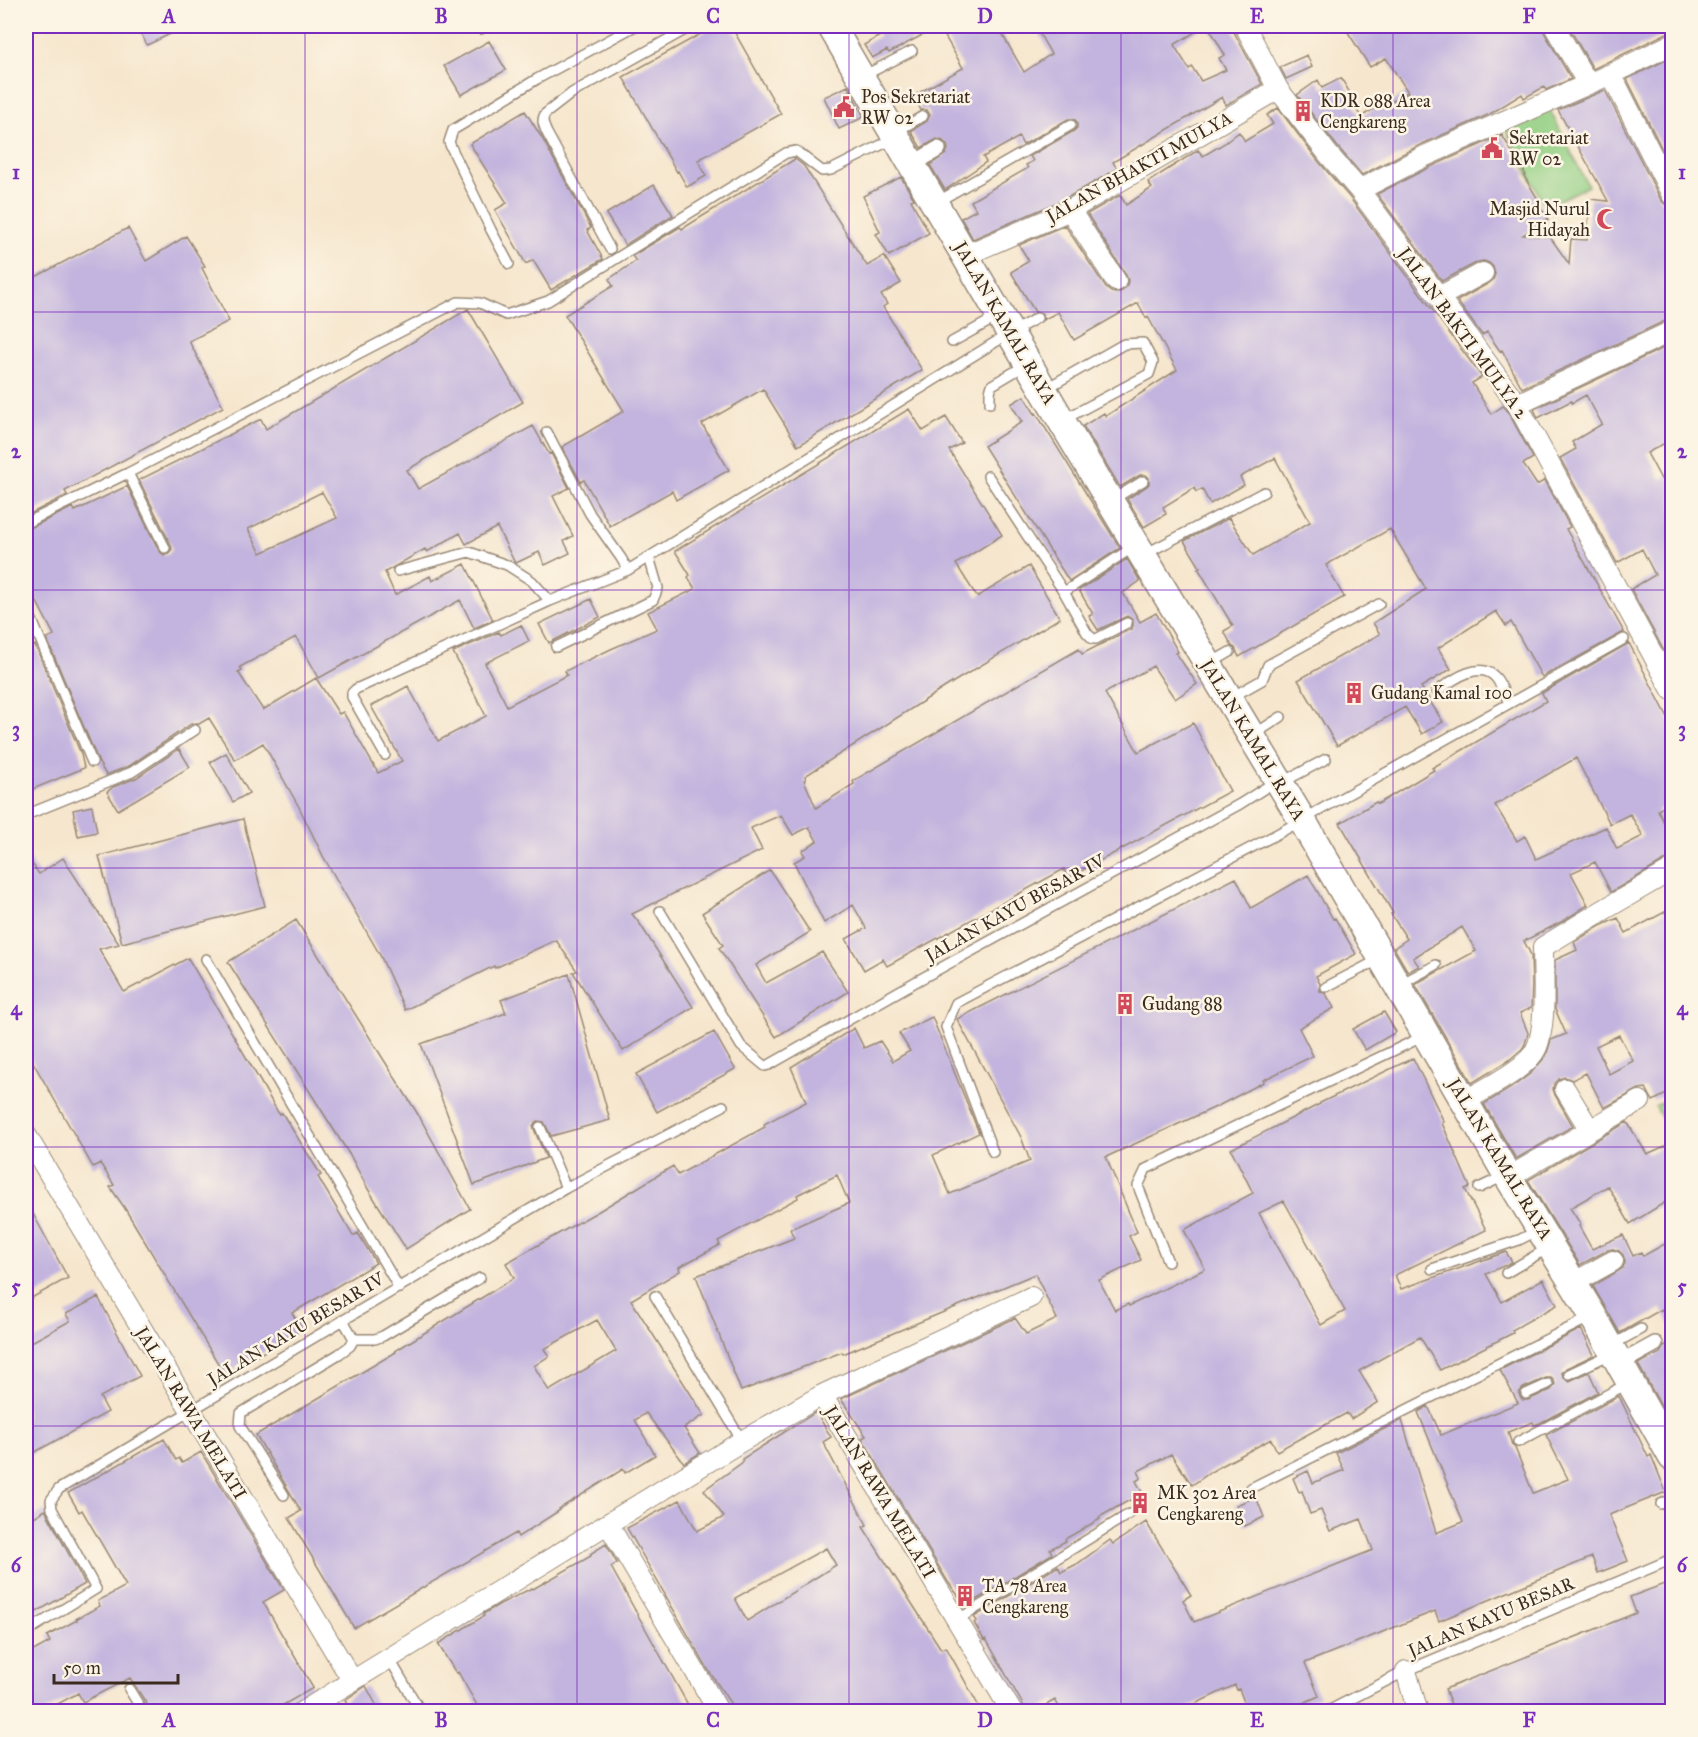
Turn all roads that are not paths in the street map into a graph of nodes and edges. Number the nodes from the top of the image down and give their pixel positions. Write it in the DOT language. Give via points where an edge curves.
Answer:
graph roads {
  1 [pos="635,26"];
  2 [pos="692,26"];
  3 [pos="831,26"];
  4 [pos="1245,26"];
  5 [pos="1554,26"];
  6 [pos="1672,44"];
  7 [pos="912,51"];
  8 [pos="1611,74"];
  9 [pos="861,77"];
  10 [pos="1588,84"];
  11 [pos="1278,89"];
  12 [pos="923,116"];
  13 [pos="1071,125"];
  14 [pos="895,135"];
  15 [pos="938,149"];
  16 [pos="913,164"];
  17 [pos="1359,190"];
  18 [pos="1672,195"];
  19 [pos="935,203"];
  20 [pos="1070,210"];
  21 [pos="610,249"];
  22 [pos="966,255"];
  23 [pos="509,264"];
  24 [pos="1483,273"];
  25 [pos="1116,281"];
  26 [pos="1439,297"];
  27 [pos="1037,318"];
  28 [pos="1005,324"];
  29 [pos="1672,331"];
  30 [pos="952,342"];
  31 [pos="1028,364"];
  32 [pos="1043,390"];
  33 [pos="990,403"];
  34 [pos="1517,404"];
  35 [pos="1061,420"];
  36 [pos="547,432"];
  37 [pos="128,473"];
  38 [pos="987,476"];
  39 [pos="1143,481"];
  40 [pos="1264,492"];
  41 [pos="1110,501"];
  42 [pos="26,524"];
  43 [pos="165,548"];
  44 [pos="1139,550"];
  45 [pos="649,557"];
  46 [pos="628,570"];
  47 [pos="398,571"];
  48 [pos="1064,592"];
  49 [pos="550,601"];
  50 [pos="1379,604"];
  51 [pos="26,606"];
  52 [pos="1127,623"];
  53 [pos="1624,639"];
  54 [pos="556,647"];
  55 [pos="1672,690"];
  56 [pos="1437,691"];
  57 [pos="1228,699"];
  58 [pos="1509,703"];
  59 [pos="1281,717"];
  60 [pos="195,730"];
  61 [pos="1250,736"];
  62 [pos="385,755"];
  63 [pos="1326,759"];
  64 [pos="92,762"];
  65 [pos="1278,782"];
  66 [pos="26,815"];
  67 [pos="1302,819"];
  68 [pos="1672,870"];
  69 [pos="660,911"];
  70 [pos="1382,958"];
  71 [pos="207,959"];
  72 [pos="1436,965"];
  73 [pos="1398,985"];
  74 [pos="1326,987"];
  75 [pos="1426,1035"];
  76 [pos="1565,1089"];
  77 [pos="1465,1101"];
  78 [pos="1640,1101"];
  79 [pos="723,1106"];
  80 [pos="540,1127"];
  81 [pos="1590,1130"];
  82 [pos="27,1142"];
  83 [pos="993,1152"];
  84 [pos="1508,1176"];
  85 [pos="566,1188"];
  86 [pos="1479,1188"];
  87 [pos="1546,1237"];
  88 [pos="1613,1261"];
  89 [pos="1168,1262"];
  90 [pos="1432,1269"];
  91 [pos="1506,1273"];
  92 [pos="480,1278"];
  93 [pos="1573,1283"];
  94 [pos="399,1287"];
  95 [pos="655,1296"];
  96 [pos="1031,1297"];
  97 [pos="1593,1316"];
  98 [pos="343,1320"];
  99 [pos="1641,1329"];
  100 [pos="354,1339"];
  101 [pos="1655,1344"];
  102 [pos="1618,1361"];
  103 [pos="1569,1374"];
  104 [pos="1548,1384"];
  105 [pos="1526,1394"];
  106 [pos="822,1395"];
  107 [pos="190,1411"];
  108 [pos="1669,1440"];
  109 [pos="742,1441"];
  110 [pos="1518,1442"];
  111 [pos="1251,1488"];
  112 [pos="284,1495"];
  113 [pos="1672,1499"];
  114 [pos="1661,1504"];
  115 [pos="1129,1514"];
  116 [pos="608,1524"];
  117 [pos="1672,1559"];
  118 [pos="957,1620"];
  119 [pos="26,1632"];
  120 [pos="389,1658"];
  121 [pos="1406,1671"];
  122 [pos="352,1680"];
  123 [pos="129,1689"];
  124 [pos="143,1712"];
  125 [pos="302,1712"];
  126 [pos="421,1712"];
  127 [pos="718,1712"];
  128 [pos="1012,1712"];
  129 [pos="1326,1712"];
  130 [pos="1419,1712"];
  1 -- 23 [label="lane" via="453,130 451,147"];
  2 -- 21 [label="lane" via="572,93 543,118 547,133"];
  3 -- 9 [label="main road, JALAN KAMAL RAYA"];
  4 -- 11 [label="street, JALAN BAKTI MULYA 2"];
  5 -- 10 [label="street"];
  6 -- 8 [label="street"];
  7 -- 9 [label="lane"];
  8 -- 10 [label="street"];
  8 -- 18 [label="street"];
  9 -- 14 [label="main road, JALAN KAMAL RAYA"];
  10 -- 17 [label="street" via="1425,156"];
  11 -- 17 [label="street, JALAN BAKTI MULYA 2"];
  11 -- 20 [label="street, JALAN BHAKTI MULYA"];
  12 -- 14 [label="lane"];
  13 -- 19 [label="lane"];
  14 -- 16 [label="main road, JALAN KAMAL RAYA"];
  14 -- 37 [label="lane" via="831,170 822,171 796,151 786,153 548,300 506,315 480,303 458,302"];
  15 -- 16 [label="street"];
  16 -- 19 [label="main road, JALAN KAMAL RAYA"];
  17 -- 26 [label="street, JALAN BAKTI MULYA 2"];
  19 -- 22 [label="main road, JALAN KAMAL RAYA"];
  20 -- 22 [label="street, JALAN BHAKTI MULYA"];
  20 -- 25 [label="street"];
  22 -- 28 [label="main road, JALAN KAMAL RAYA"];
  24 -- 26 [label="street"];
  26 -- 34 [label="street, JALAN BAKTI MULYA 2"];
  27 -- 28 [label="lane"];
  28 -- 30 [label="lane"];
  28 -- 31 [label="main road, JALAN KAMAL RAYA"];
  28 -- 45 [label="lane"];
  29 -- 34 [label="street"];
  31 -- 32 [label="main road, JALAN KAMAL RAYA"];
  31 -- 33 [label="lane" via="992,386"];
  32 -- 35 [label="main road, JALAN KAMAL RAYA"];
  32 -- 35 [label="lane" via="1124,344 1143,344 1153,362 1149,374"];
  34 -- 55 [label="street, JALAN BAKTI MULYA 2"];
  35 -- 41 [label="main road, JALAN KAMAL RAYA"];
  36 -- 46 [label="lane" via="590,514"];
  37 -- 42 [label="lane"];
  37 -- 43 [label="lane"];
  38 -- 48 [label="lane"];
  39 -- 41 [label="lane"];
  40 -- 44 [label="lane"];
  41 -- 44 [label="main road, JALAN KAMAL RAYA"];
  44 -- 48 [label="lane"];
  44 -- 57 [label="main road, JALAN KAMAL RAYA" via="1219,659"];
  45 -- 46 [label="lane"];
  45 -- 54 [label="lane" via="658,588 654,600"];
  46 -- 49 [label="lane"];
  47 -- 49 [label="lane" via="469,552 507,565 532,581"];
  48 -- 52 [label="lane" via="1093,639"];
  49 -- 62 [label="lane" via="356,689 352,697"];
  50 -- 57 [label="lane" via="1268,665 1262,680"];
  51 -- 64 [label="lane"];
  53 -- 58 [label="lane"];
  56 -- 58 [label="lane" via="1475,671 1487,672 1496,678"];
  57 -- 61 [label="main road, JALAN KAMAL RAYA"];
  58 -- 67 [label="lane"];
  59 -- 61 [label="lane"];
  60 -- 66 [label="lane" via="132,772"];
  61 -- 65 [label="main road, JALAN KAMAL RAYA"];
  63 -- 65 [label="lane, JALAN KAYU BESAR IV"];
  65 -- 67 [label="main road, JALAN KAMAL RAYA"];
  65 -- 69 [label="lane, JALAN KAYU BESAR IV" via="765,1066 741,1046"];
  67 -- 70 [label="main road, JALAN KAMAL RAYA"];
  67 -- 83 [label="lane" via="956,1003 946,1027"];
  68 -- 77 [label="street" via="1543,947 1542,1023 1536,1050 1519,1068"];
  70 -- 73 [label="main road, JALAN KAMAL RAYA"];
  70 -- 74 [label="lane"];
  71 -- 94 [label="lane"];
  72 -- 73 [label="lane"];
  73 -- 75 [label="main road, JALAN KAMAL RAYA"];
  75 -- 77 [label="main road, JALAN KAMAL RAYA"];
  75 -- 89 [label="lane" via="1146,1169 1138,1186"];
  76 -- 81 [label="street"];
  77 -- 84 [label="main road, JALAN KAMAL RAYA"];
  78 -- 81 [label="street"];
  79 -- 85 [label="lane, JALAN KAYU BESAR IV"];
  80 -- 85 [label="lane"];
  81 -- 84 [label="street"];
  82 -- 107 [label="street, JALAN RAWA MELATI"];
  84 -- 86 [label="lane"];
  84 -- 87 [label="main road, JALAN KAMAL RAYA"];
  85 -- 94 [label="lane, JALAN KAYU BESAR IV"];
  87 -- 90 [label="lane" via="1519,1240"];
  87 -- 91 [label="lane"];
  87 -- 93 [label="main road, JALAN KAMAL RAYA"];
  88 -- 93 [label="street"];
  92 -- 100 [label="lane" via="383,1336"];
  93 -- 97 [label="main road, JALAN KAMAL RAYA"];
  94 -- 98 [label="lane, JALAN KAYU BESAR IV"];
  95 -- 109 [label="lane"];
  96 -- 106 [label="street, JALAN RAWA MELATI"];
  97 -- 102 [label="main road, JALAN KAMAL RAYA"];
  97 -- 111 [label="lane"];
  98 -- 100 [label="lane"];
  98 -- 107 [label="lane, JALAN KAYU BESAR IV"];
  99 -- 102 [label="lane"];
  100 -- 112 [label="lane" via="339,1354 241,1413 240,1426"];
  101 -- 102 [label="street"];
  102 -- 103 [label="lane"];
  102 -- 108 [label="main road, JALAN KAMAL RAYA"];
  102 -- 110 [label="lane"];
  104 -- 105 [label="lane"];
  106 -- 109 [label="street, JALAN RAWA MELATI"];
  106 -- 118 [label="street, JALAN RAWA MELATI"];
  107 -- 119 [label="lane, JALAN KAYU BESAR IV" via="53,1495 52,1509 96,1590"];
  107 -- 122 [label="street, JALAN RAWA MELATI"];
  109 -- 116 [label="street, JALAN RAWA MELATI"];
  113 -- 114 [label="lane"];
  115 -- 118 [label="lane"];
  116 -- 120 [label="street, JALAN RAWA MELATI"];
  116 -- 127 [label="street"];
  117 -- 121 [label="lane, JALAN KAYU BESAR"];
  118 -- 128 [label="street, JALAN RAWA MELATI"];
  120 -- 122 [label="street, JALAN RAWA MELATI"];
  120 -- 126 [label="lane"];
  121 -- 129 [label="lane, JALAN KAYU BESAR"];
  121 -- 130 [label="street"];
  122 -- 125 [label="street, JALAN RAWA MELATI"];
  123 -- 124 [label="lane"];
}
